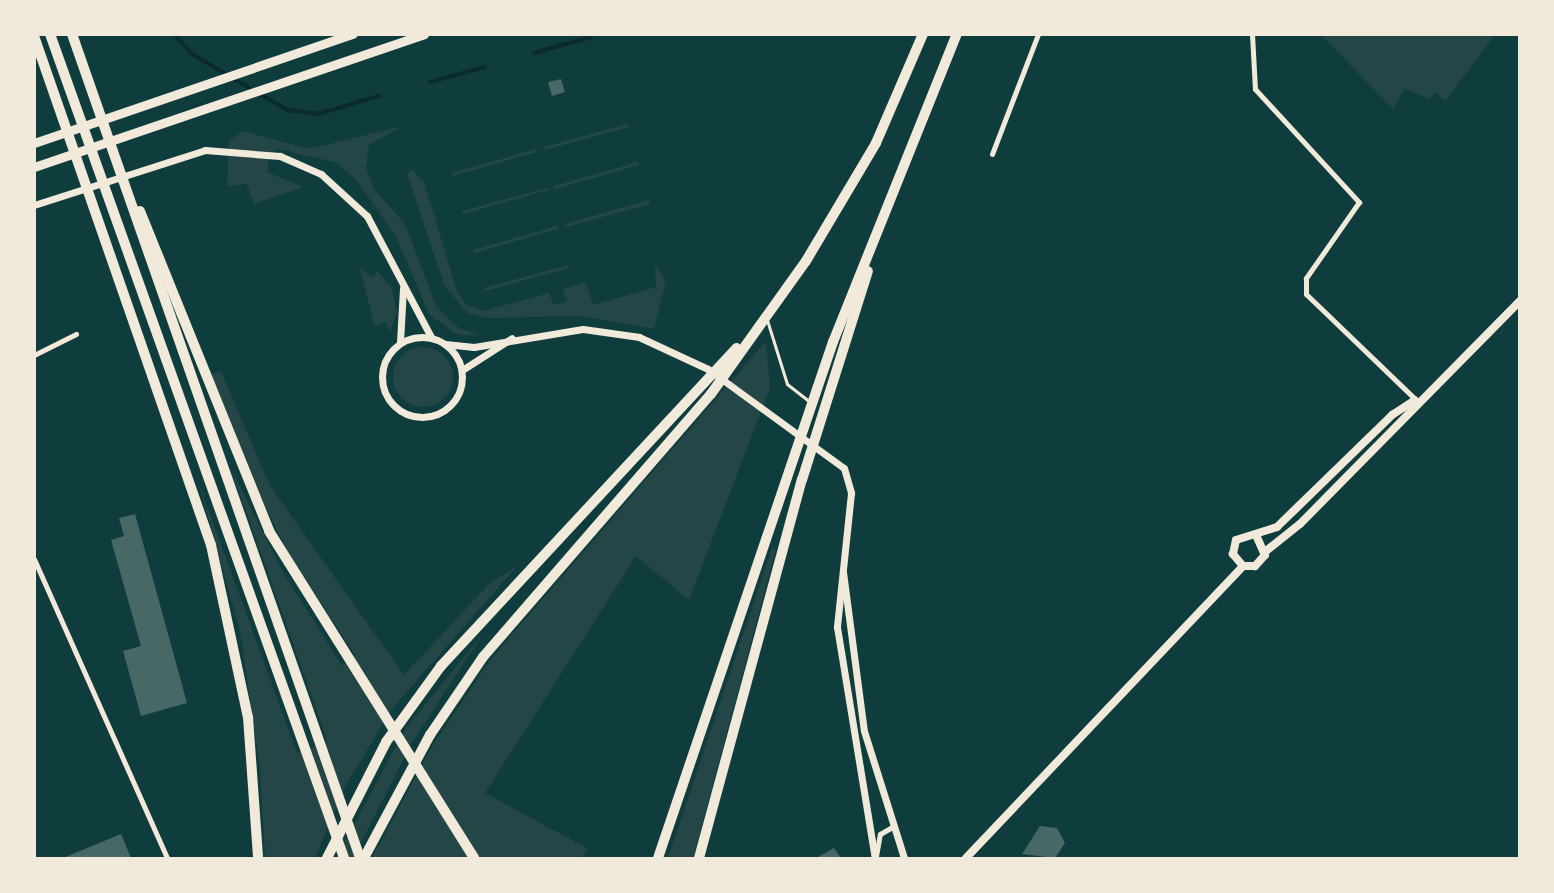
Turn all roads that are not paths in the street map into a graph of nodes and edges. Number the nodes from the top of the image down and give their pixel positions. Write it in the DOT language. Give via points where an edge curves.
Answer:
graph roads {
  1 [pos="50,34"];
  2 [pos="72,34"];
  3 [pos="353,34"];
  4 [pos="424,34"];
  5 [pos="923,34"];
  6 [pos="957,34"];
  7 [pos="1038,34"];
  8 [pos="1252,34"];
  9 [pos="34,36"];
  10 [pos="94,98"];
  11 [pos="34,143"];
  12 [pos="992,154"];
  13 [pos="34,167"];
  14 [pos="34,205"];
  15 [pos="877,233"];
  16 [pos="403,285"];
  17 [pos="1520,301"];
  18 [pos="1516,307"];
  19 [pos="766,316"];
  20 [pos="756,329"];
  21 [pos="76,334"];
  22 [pos="431,337"];
  23 [pos="514,337"];
  24 [pos="400,342"];
  25 [pos="445,344"];
  26 [pos="34,355"];
  27 [pos="462,370"];
  28 [pos="1416,400"];
  29 [pos="811,402"];
  30 [pos="1256,535"];
  31 [pos="842,550"];
  32 [pos="1266,551"];
  33 [pos="34,559"];
  34 [pos="1243,566"];
  35 [pos="892,827"];
  36 [pos="966,857"];
  37 [pos="167,858"];
  38 [pos="258,858"];
  39 [pos="327,858"];
  40 [pos="344,858"];
  41 [pos="362,858"];
  42 [pos="474,858"];
  43 [pos="658,858"];
  44 [pos="699,858"];
  45 [pos="875,858"];
  46 [pos="904,858"];
  1 -- 40 [label="highway"];
  2 -- 10 [label="highway"];
  3 -- 11 [label="highway"];
  4 -- 13 [label="highway"];
  5 -- 19 [label="highway" via="853,187"];
  6 -- 15 [label="highway"];
  7 -- 12 [label="street"];
  8 -- 28 [label="street" via="1255,89 1359,202 1306,278 1306,294"];
  9 -- 38 [label="highway" via="212,545 248,717"];
  10 -- 41 [label="highway"];
  10 -- 42 [label="highway" via="251,494 346,660"];
  14 -- 16 [label="street" via="183,155 231,149 262,152 301,164 344,191 367,216"];
  15 -- 29 [label="highway"];
  15 -- 44 [label="highway" via="857,315 802,480"];
  16 -- 22 [label="street"];
  16 -- 24 [label="street"];
  17 -- 18 [label="main road"];
  18 -- 28 [label="main road"];
  19 -- 20 [label="highway"];
  19 -- 29 [label="lane" via="787,384"];
  20 -- 39 [label="highway" via="441,666 386,742"];
  20 -- 41 [label="highway" via="711,394 483,657 430,735"];
  21 -- 26 [label="street"];
  22 -- 24 [label="street"];
  22 -- 25 [label="street"];
  23 -- 25 [label="street" via="474,347"];
  23 -- 27 [label="street"];
  23 -- 31 [label="street" via="557,330 613,332 670,349 708,369 844,468 851,493"];
  24 -- 27 [label="street" via="386,358 382,377 388,398 403,413 423,417 444,411 458,396"];
  25 -- 27 [label="street"];
  28 -- 30 [label="main road" via="1401,406 1277,527"];
  28 -- 32 [label="main road" via="1300,524"];
  29 -- 43 [label="highway"];
  30 -- 32 [label="main road"];
  30 -- 34 [label="main road" via="1240,536 1234,545 1235,558"];
  31 -- 35 [label="street" via="864,731"];
  31 -- 45 [label="street" via="837,592 840,654"];
  32 -- 34 [label="main road" via="1258,564"];
  33 -- 37 [label="street"];
  34 -- 36 [label="main road"];
  35 -- 45 [label="street" via="880,834"];
  35 -- 46 [label="street"];
}
